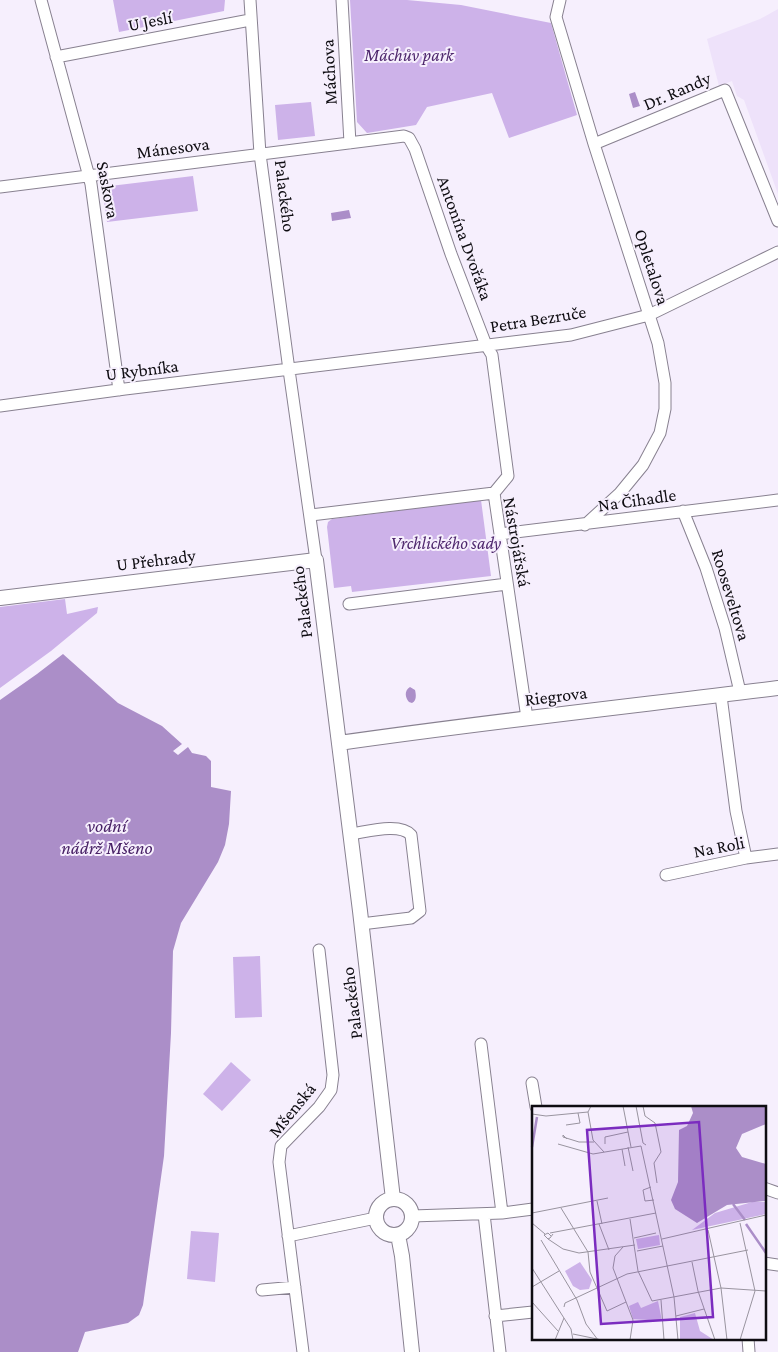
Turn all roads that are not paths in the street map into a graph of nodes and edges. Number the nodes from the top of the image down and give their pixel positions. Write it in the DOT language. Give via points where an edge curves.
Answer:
graph roads {
  1 [pos="41,0"];
  2 [pos="250,0"];
  3 [pos="342,0"];
  4 [pos="560,0"];
  5 [pos="250,20"];
  6 [pos="56,56"];
  7 [pos="350,143"];
  8 [pos="594,144"];
  9 [pos="260,154"];
  10 [pos="89,176"];
  11 [pos="0,187"];
  12 [pos="778,221"];
  13 [pos="778,252"];
  14 [pos="649,315"];
  15 [pos="486,345"];
  16 [pos="289,370"];
  17 [pos="119,390"];
  18 [pos="0,406"];
  19 [pos="494,493"];
  20 [pos="778,500"];
  21 [pos="683,511"];
  22 [pos="311,515"];
  23 [pos="585,525"];
  24 [pos="500,534"];
  25 [pos="316,560"];
  26 [pos="508,584"];
  27 [pos="0,598"];
  28 [pos="349,604"];
  29 [pos="778,688"];
  30 [pos="740,692"];
  31 [pos="721,696"];
  32 [pos="527,718"];
  33 [pos="339,743"];
  34 [pos="350,834"];
  35 [pos="778,854"];
  36 [pos="746,858"];
  37 [pos="666,875"];
  38 [pos="362,924"];
  39 [pos="319,950"];
  40 [pos="481,1044"];
  41 [pos="532,1083"];
  42 [pos="536,1106"];
  43 [pos="766,1189"];
  44 [pos="778,1193"];
  45 [pos="393,1199"];
  46 [pos="532,1209"];
  47 [pos="502,1213"];
  48 [pos="484,1214"];
  49 [pos="412,1216"];
  50 [pos="376,1218"];
  51 [pos="398,1235"];
  52 [pos="288,1236"];
  53 [pos="295,1287"];
  54 [pos="262,1290"];
  55 [pos="532,1312"];
  56 [pos="495,1316"];
  57 [pos="303,1352"];
  58 [pos="412,1352"];
  59 [pos="500,1352"];
  1 -- 6 [label="street, Saskova"];
  2 -- 5 [label="street, Palackého"];
  3 -- 7 [label="street, Máchova"];
  4 -- 8 [label="street, Opletalova" via="556,17"];
  5 -- 6 [label="street, U Jeslí"];
  5 -- 9 [label="street, Palackého"];
  6 -- 10 [label="street, Saskova"];
  7 -- 9 [label="street, Mánesova"];
  7 -- 15 [label="street, Antonína Dvořáka" via="404,136 411,141"];
  8 -- 12 [label="street, Dr. Randy" via="725,90"];
  8 -- 14 [label="street, Opletalova"];
  9 -- 10 [label="street, Mánesova"];
  9 -- 16 [label="street, Palackého"];
  10 -- 11 [label="street, Mánesova"];
  10 -- 17 [label="street, Saskova"];
  13 -- 14 [label="street, Petra Bezruče"];
  14 -- 15 [label="street, Petra Bezruče" via="570,335"];
  14 -- 23 [label="street, Opletalova" via="665,383 665,409 660,434 643,465 620,493"];
  15 -- 16 [label="street, Petra Bezruče"];
  15 -- 19 [label="street, Antonína Dvořáka" via="492,355 508,476"];
  16 -- 17 [label="street, U Rybníka"];
  16 -- 22 [label="street, Palackého"];
  17 -- 18 [label="street, U Rybníka"];
  19 -- 22 [label="street, Nástrojářská"];
  19 -- 24 [label="street, Nástrojářská"];
  20 -- 21 [label="street, Na Čihadle"];
  21 -- 23 [label="street, Na Čihadle"];
  21 -- 30 [label="street, Rooseveltova" via="706,568"];
  22 -- 25 [label="street, Palackého"];
  23 -- 24 [label="street, Na Čihadle"];
  24 -- 26 [label="street, Nástrojářská"];
  25 -- 27 [label="street, U Přehrady"];
  25 -- 33 [label="street, Palackého"];
  26 -- 28 [label="street"];
  26 -- 32 [label="street, Nástrojářská"];
  29 -- 30 [label="street, Riegrova"];
  30 -- 31 [label="street, Riegrova"];
  31 -- 32 [label="street, Riegrova"];
  31 -- 36 [label="street" via="736,811"];
  32 -- 33 [label="street, Riegrova"];
  33 -- 34 [label="street, Palackého"];
  34 -- 38 [label="street, Palackého"];
  34 -- 38 [label="street" via="402,828 411,835 420,911 411,918"];
  35 -- 36 [label="street, Na Roli"];
  36 -- 37 [label="street, Na Roli"];
  38 -- 45 [label="street, Palackého"];
  39 -- 52 [label="street, Mšenská" via="333,1075 331,1090 319,1107 281,1146 279,1162"];
  40 -- 47 [label="street"];
  41 -- 42 [label="street"];
  43 -- 44 [label="street"];
  45 -- 49 [label="street" via="405,1202"];
  45 -- 50 [label="street" via="381,1204"];
  46 -- 47 [label="street"];
  47 -- 48 [label="street"];
  48 -- 49 [label="street"];
  48 -- 56 [label="street"];
  49 -- 51 [label="street" via="407,1229"];
  50 -- 51 [label="street" via="384,1233"];
  50 -- 52 [label="street"];
  51 -- 58 [label="street"];
  52 -- 53 [label="street, Mšenská"];
  53 -- 54 [label="street"];
  53 -- 57 [label="street, Mšenská"];
  55 -- 56 [label="street"];
  56 -- 59 [label="street"];
}
